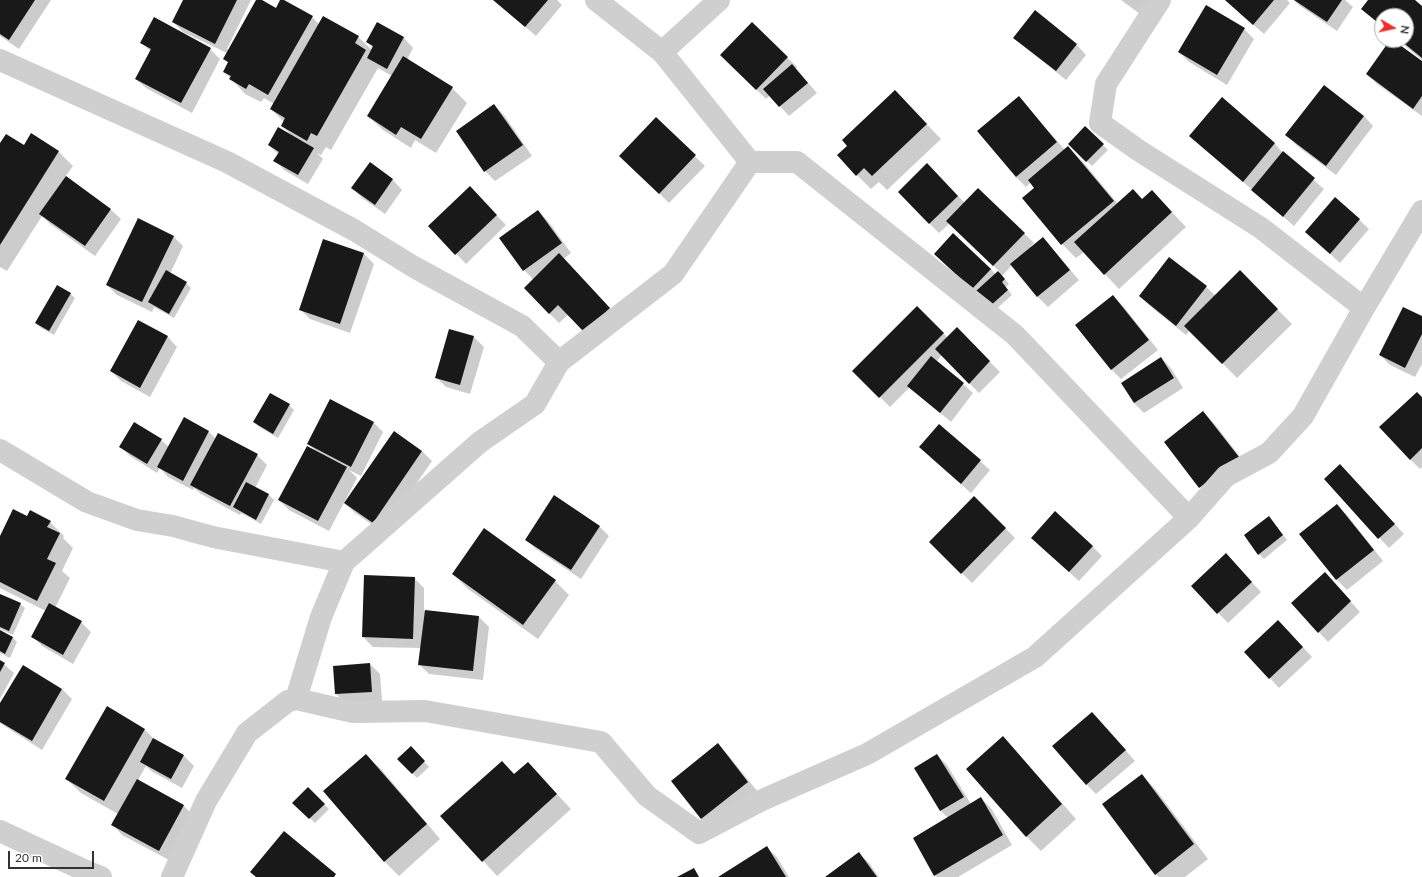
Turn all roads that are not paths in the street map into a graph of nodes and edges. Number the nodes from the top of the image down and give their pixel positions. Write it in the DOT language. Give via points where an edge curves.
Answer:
graph roads {
  1 [pos="596,0"];
  2 [pos="719,0"];
  3 [pos="1160,0"];
  4 [pos="662,52"];
  5 [pos="0,60"];
  6 [pos="750,162"];
  7 [pos="1422,211"];
  8 [pos="1364,308"];
  9 [pos="559,362"];
  10 [pos="0,450"];
  11 [pos="1188,518"];
  12 [pos="344,562"];
  13 [pos="296,699"];
  14 [pos="0,831"];
  15 [pos="101,877"];
  16 [pos="172,877"];
  1 -- 4 [label="street"];
  2 -- 4 [label="street"];
  3 -- 8 [label="street" via="1106,84 1100,123 1261,228"];
  4 -- 6 [label="street"];
  5 -- 9 [label="street" via="227,162 354,230 414,267 522,326"];
  6 -- 9 [label="street" via="673,274"];
  6 -- 11 [label="street" via="797,162 1015,335"];
  7 -- 8 [label="street"];
  8 -- 11 [label="street" via="1303,416 1270,453 1226,476"];
  9 -- 12 [label="street" via="535,404 480,442"];
  10 -- 12 [label="street" via="87,502 137,520"];
  11 -- 13 [label="street" via="1035,657 867,754 760,801 699,832 647,796 601,742 425,711 353,712"];
  12 -- 13 [label="street" via="321,617"];
  13 -- 16 [label="street" via="288,701 248,733 206,801"];
  14 -- 15 [label="street"];
}
